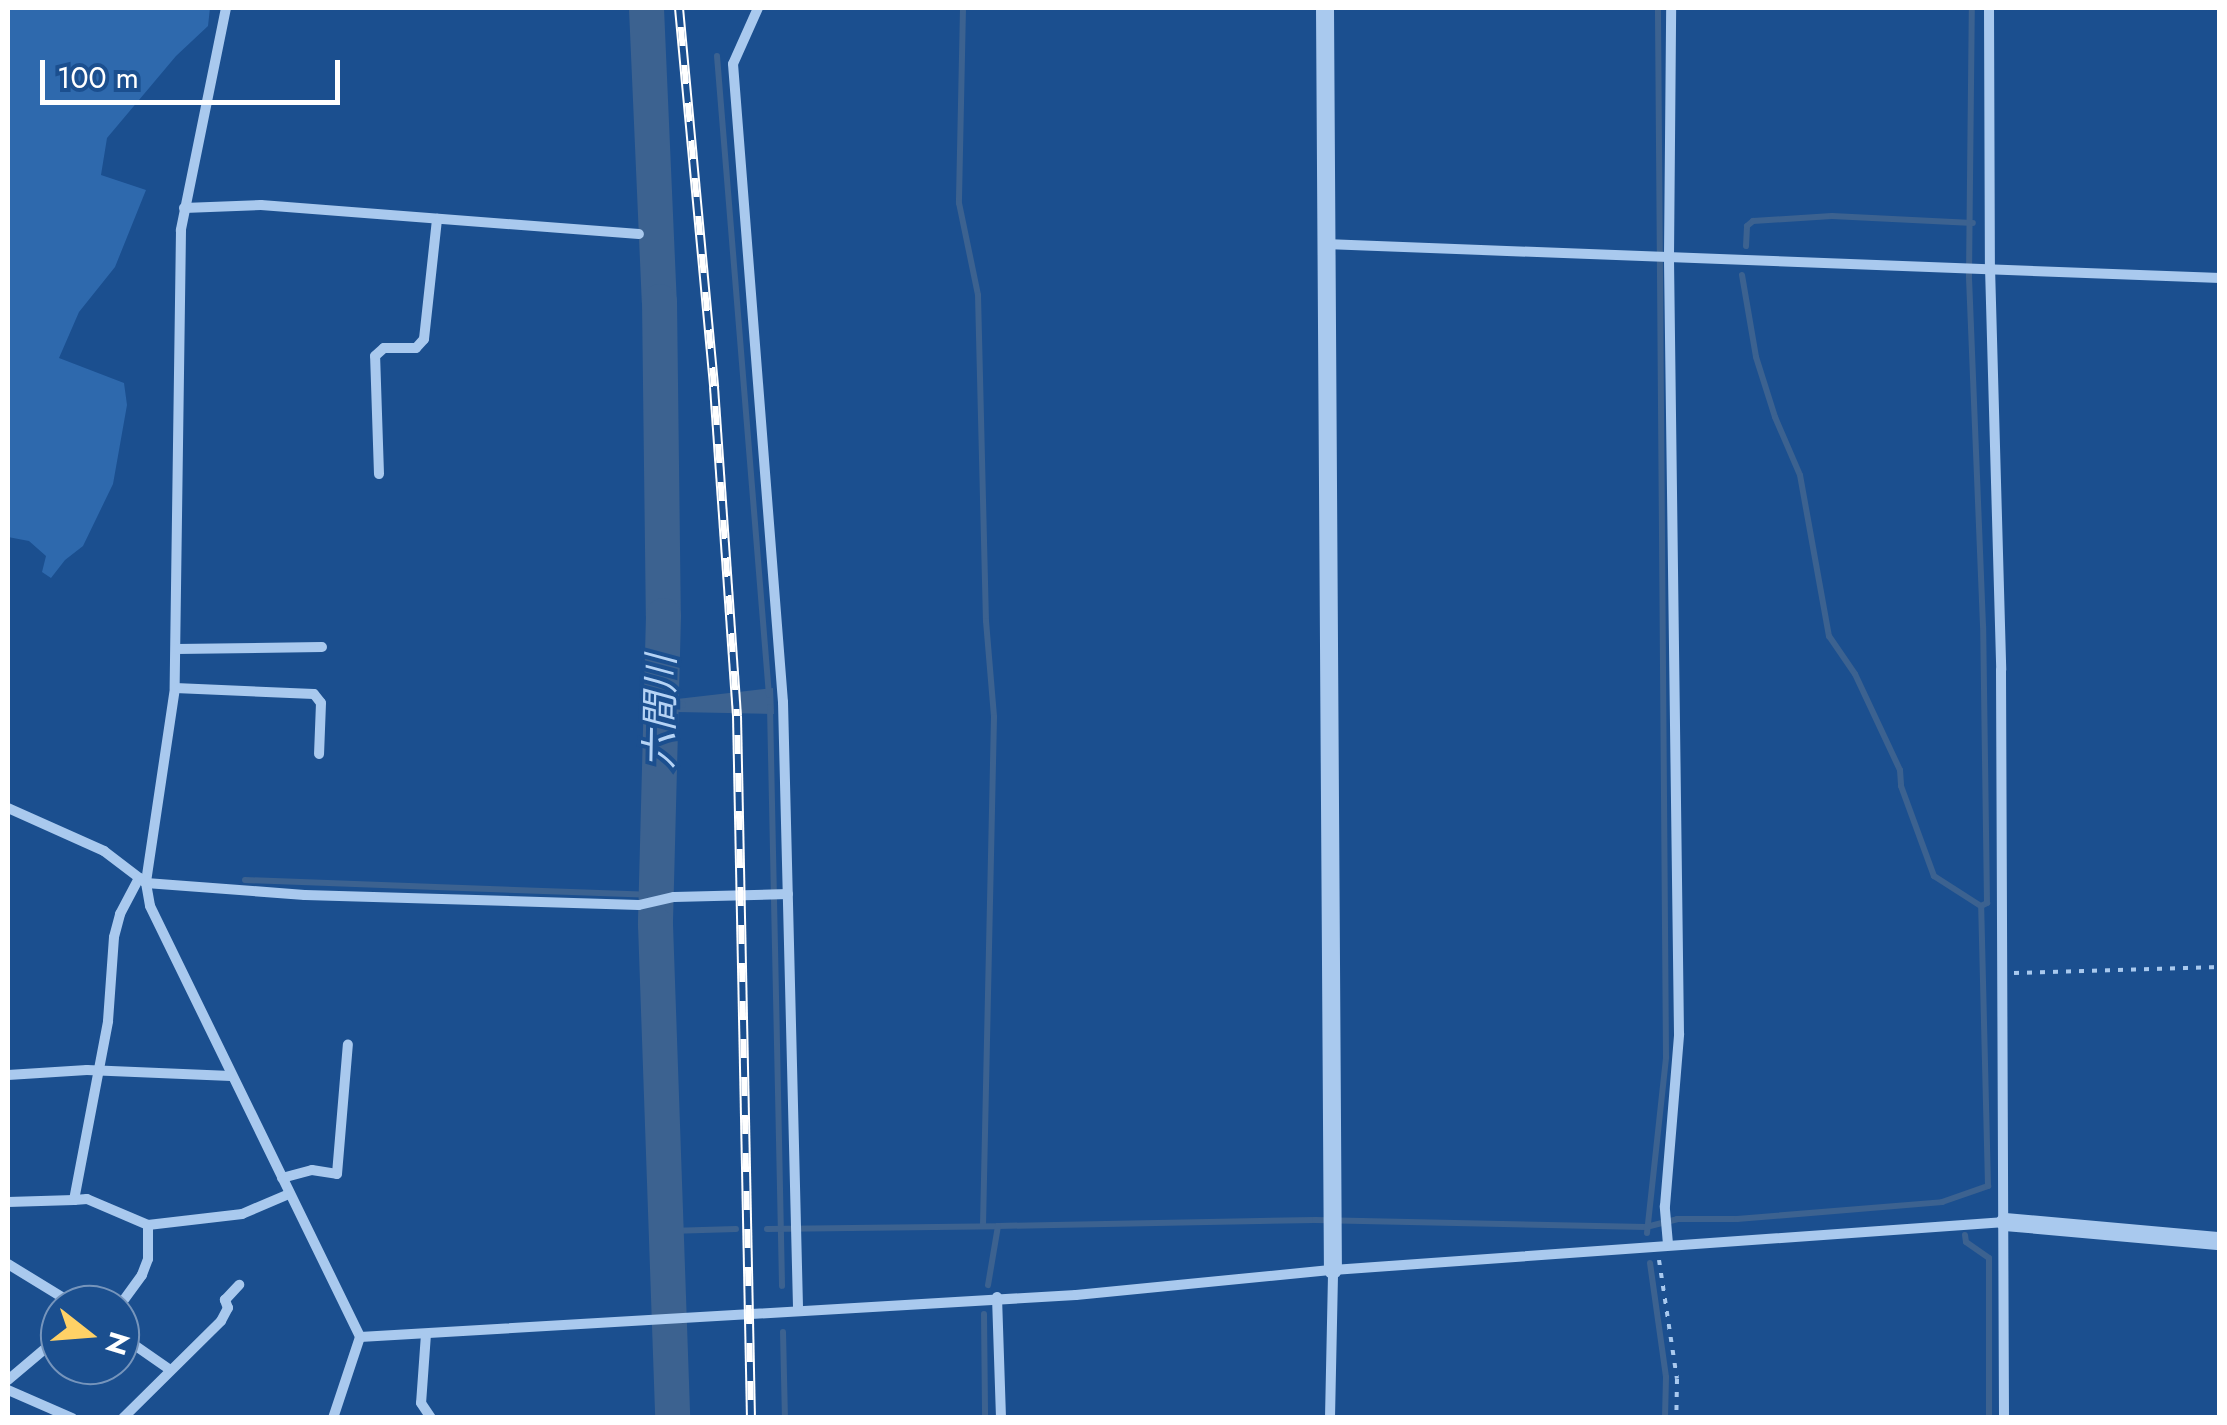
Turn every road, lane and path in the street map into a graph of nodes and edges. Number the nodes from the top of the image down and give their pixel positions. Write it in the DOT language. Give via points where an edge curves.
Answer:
graph roads {
  1 [pos="226,8"];
  2 [pos="758,8"];
  3 [pos="1325,8"];
  4 [pos="1672,8"];
  5 [pos="1989,8"];
  6 [pos="184,208"];
  7 [pos="437,218"];
  8 [pos="639,234"];
  9 [pos="1325,244"];
  10 [pos="1661,256"];
  11 [pos="1984,266"];
  12 [pos="2220,278"];
  13 [pos="379,474"];
  14 [pos="322,647"];
  15 [pos="176,649"];
  16 [pos="175,688"];
  17 [pos="319,754"];
  18 [pos="8,808"];
  19 [pos="143,880"];
  20 [pos="784,894"];
  21 [pos="2220,967"];
  22 [pos="2004,973"];
  23 [pos="348,1044"];
  24 [pos="100,1070"];
  25 [pos="8,1076"];
  26 [pos="231,1076"];
  27 [pos="282,1178"];
  28 [pos="289,1194"];
  29 [pos="74,1200"];
  30 [pos="8,1202"];
  31 [pos="2005,1222"];
  32 [pos="148,1225"];
  33 [pos="2220,1241"];
  34 [pos="1663,1245"];
  35 [pos="8,1264"];
  36 [pos="1333,1270"];
  37 [pos="42,1285"];
  38 [pos="135,1285"];
  39 [pos="239,1285"];
  40 [pos="997,1297"];
  41 [pos="798,1308"];
  42 [pos="426,1334"];
  43 [pos="360,1337"];
  44 [pos="140,1349"];
  45 [pos="40,1353"];
  46 [pos="169,1369"];
  47 [pos="8,1380"];
  48 [pos="8,1390"];
  49 [pos="72,1418"];
  50 [pos="123,1418"];
  51 [pos="333,1418"];
  52 [pos="431,1418"];
  53 [pos="1001,1418"];
  54 [pos="1330,1418"];
  55 [pos="1676,1418"];
  56 [pos="2004,1418"];
  1 -- 6 [label="street"];
  2 -- 20 [label="street" via="733,64 778,607"];
  3 -- 9 [label="street"];
  4 -- 10 [label="street"];
  5 -- 11 [label="street"];
  6 -- 7 [label="street" via="261,204"];
  6 -- 15 [label="street"];
  7 -- 8 [label="street"];
  7 -- 13 [label="street" via="424,339 416,348 384,348 374,356"];
  9 -- 10 [label="street"];
  9 -- 36 [label="street"];
  10 -- 11 [label="street"];
  10 -- 34 [label="street" via="1680,1034"];
  11 -- 12 [label="street"];
  11 -- 22 [label="street"];
  14 -- 15 [label="street"];
  15 -- 16 [label="street"];
  16 -- 17 [label="street" via="314,694 321,703"];
  16 -- 19 [label="street"];
  18 -- 19 [label="street" via="104,850"];
  19 -- 20 [label="street" via="305,895 639,905 674,897"];
  19 -- 24 [label="street" via="120,914 114,937"];
  19 -- 26 [label="street"];
  20 -- 41 [label="street"];
  21 -- 22 [label="path"];
  22 -- 31 [label="street"];
  23 -- 27 [label="street" via="337,1174 312,1170"];
  24 -- 25 [label="street"];
  24 -- 26 [label="street"];
  24 -- 29 [label="street"];
  26 -- 27 [label="street"];
  27 -- 28 [label="street"];
  28 -- 32 [label="street" via="242,1214"];
  28 -- 43 [label="street"];
  29 -- 30 [label="street"];
  29 -- 32 [label="street" via="87,1198"];
  31 -- 33 [label="street"];
  31 -- 34 [label="street"];
  31 -- 56 [label="street"];
  32 -- 38 [label="street" via="148,1259"];
  34 -- 36 [label="street"];
  34 -- 55 [label="path"];
  35 -- 37 [label="street"];
  36 -- 40 [label="street"];
  36 -- 54 [label="street"];
  39 -- 46 [label="street" via="225,1300 221,1321"];
  40 -- 41 [label="street"];
  40 -- 53 [label="street"];
  41 -- 42 [label="street"];
  42 -- 43 [label="street"];
  42 -- 52 [label="street" via="421,1403"];
  43 -- 51 [label="street"];
  44 -- 46 [label="street"];
  45 -- 47 [label="street"];
  46 -- 50 [label="street"];
  48 -- 49 [label="street"];
}
